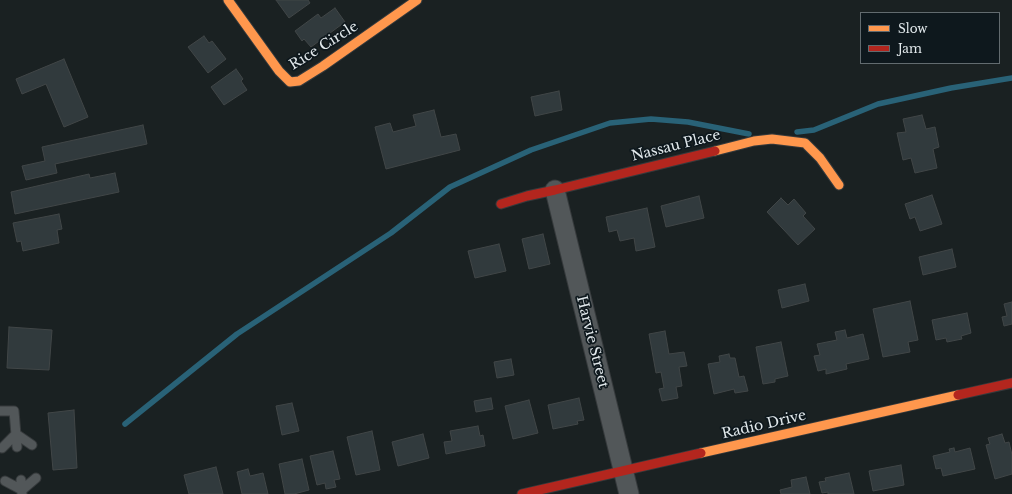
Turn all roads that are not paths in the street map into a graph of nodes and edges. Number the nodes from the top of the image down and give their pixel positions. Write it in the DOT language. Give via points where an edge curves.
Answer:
graph roads {
  1 [pos="228,0"];
  2 [pos="417,0"];
  3 [pos="839,185"];
  4 [pos="555,190"];
  5 [pos="501,204"];
  6 [pos="1012,384"];
  7 [pos="0,411"];
  8 [pos="16,434"];
  9 [pos="32,445"];
  10 [pos="17,447"];
  11 [pos="2,448"];
  12 [pos="624,471"];
  13 [pos="36,478"];
  14 [pos="21,480"];
  15 [pos="5,481"];
  16 [pos="22,492"];
  17 [pos="522,494"];
  18 [pos="629,494"];
  1 -- 2 [label="street, Rice Circle" via="278,71 290,82 299,81 323,66"];
  3 -- 4 [label="street, Nassau Place" via="820,158 805,143 772,139 754,141"];
  4 -- 5 [label="street, Nassau Place"];
  4 -- 12 [label="street, Harvie Street"];
  6 -- 12 [label="street, Radio Drive"];
  7 -- 8 [label="lane" via="14,411"];
  8 -- 9 [label="lane"];
  8 -- 10 [label="lane"];
  8 -- 11 [label="lane"];
  12 -- 17 [label="street, Radio Drive"];
  12 -- 18 [label="street, Harvie Street"];
  13 -- 16 [label="lane"];
  14 -- 16 [label="lane"];
  15 -- 16 [label="lane"];
}
